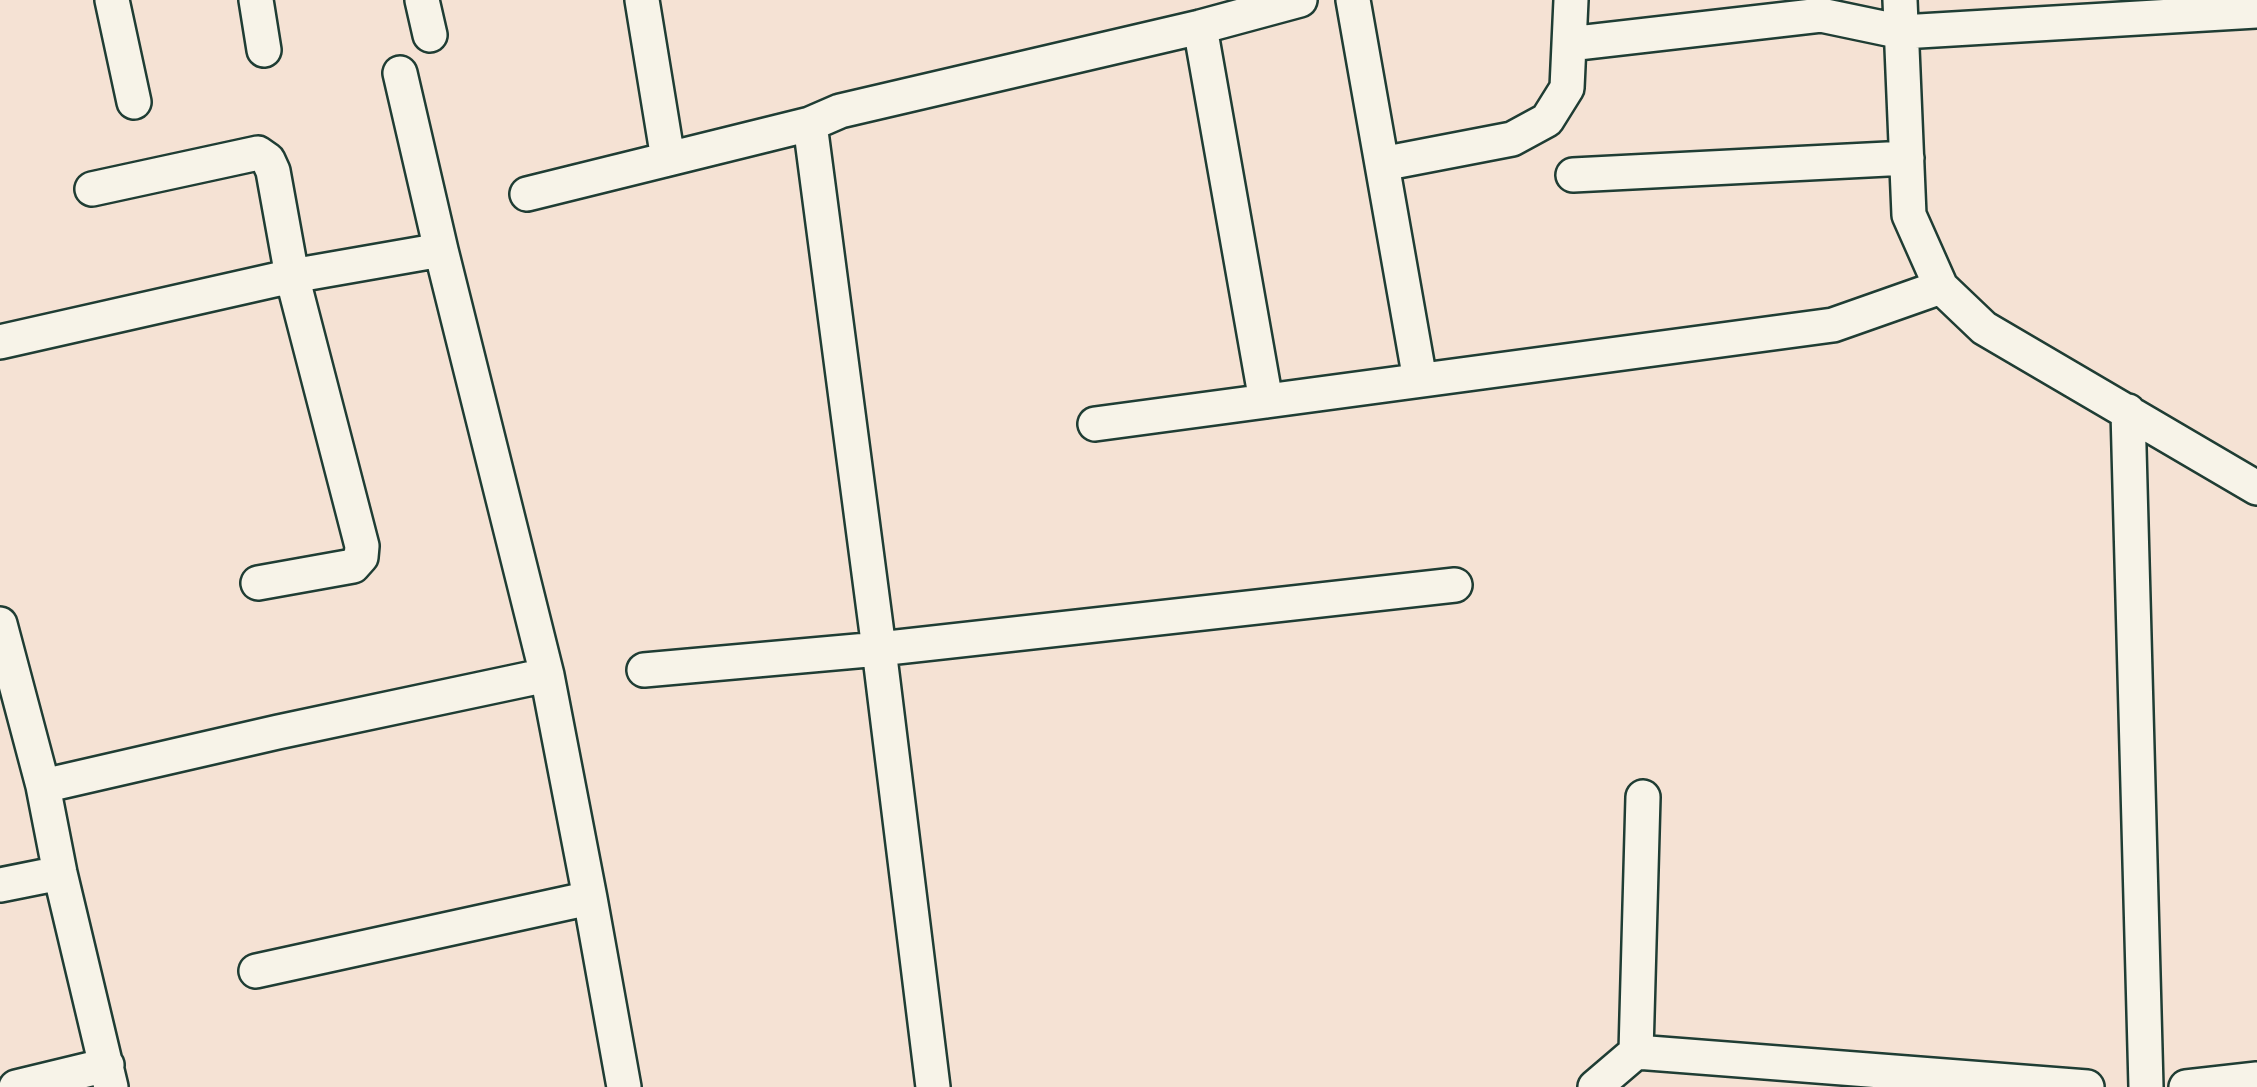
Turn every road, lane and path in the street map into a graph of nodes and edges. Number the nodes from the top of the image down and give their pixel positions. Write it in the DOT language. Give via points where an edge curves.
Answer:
graph roads {
  1 [pos="112,0"];
  2 [pos="256,0"];
  3 [pos="422,0"];
  4 [pos="642,0"];
  5 [pos="1300,0"];
  6 [pos="1353,0"];
  7 [pos="1571,0"];
  8 [pos="1900,0"];
  9 [pos="2257,11"];
  10 [pos="1200,27"];
  11 [pos="1902,32"];
  12 [pos="430,35"];
  13 [pos="1569,44"];
  14 [pos="264,50"];
  15 [pos="400,73"];
  16 [pos="134,102"];
  17 [pos="810,124"];
  18 [pos="1907,158"];
  19 [pos="668,159"];
  20 [pos="1382,164"];
  21 [pos="1573,175"];
  22 [pos="92,189"];
  23 [pos="526,194"];
  24 [pos="441,250"];
  25 [pos="292,276"];
  26 [pos="1941,287"];
  27 [pos="0,342"];
  28 [pos="1420,380"];
  29 [pos="1266,401"];
  30 [pos="2128,411"];
  31 [pos="1095,424"];
  32 [pos="2257,488"];
  33 [pos="258,583"];
  34 [pos="1455,585"];
  35 [pos="2,638"];
  36 [pos="879,648"];
  37 [pos="644,670"];
  38 [pos="547,675"];
  39 [pos="43,786"];
  40 [pos="1643,797"];
  41 [pos="60,873"];
  42 [pos="0,885"];
  43 [pos="590,898"];
  44 [pos="256,971"];
  45 [pos="1636,1052"];
  46 [pos="109,1076"];
  47 [pos="2257,1079"];
  48 [pos="16,1087"];
  49 [pos="624,1087"];
  50 [pos="933,1087"];
  51 [pos="1594,1087"];
  52 [pos="2087,1087"];
  53 [pos="2146,1087"];
  54 [pos="2186,1087"];
  1 -- 16 [label="street"];
  2 -- 14 [label="street"];
  3 -- 12 [label="street"];
  4 -- 19 [label="street"];
  5 -- 10 [label="street"];
  6 -- 20 [label="street"];
  7 -- 13 [label="street"];
  8 -- 11 [label="street"];
  9 -- 11 [label="street"];
  10 -- 17 [label="street" via="840,111"];
  10 -- 29 [label="street"];
  11 -- 13 [label="street" via="1821,15"];
  11 -- 18 [label="street"];
  13 -- 20 [label="street" via="1567,88 1547,120 1512,139"];
  15 -- 24 [label="street"];
  17 -- 19 [label="street"];
  17 -- 36 [label="street"];
  18 -- 21 [label="street"];
  18 -- 26 [label="street" via="1909,215"];
  19 -- 23 [label="street"];
  20 -- 28 [label="street"];
  22 -- 25 [label="street" via="258,153 268,160 273,171"];
  24 -- 25 [label="street"];
  24 -- 38 [label="street"];
  25 -- 27 [label="street"];
  25 -- 33 [label="street" via="362,546 361,557 353,566"];
  26 -- 28 [label="street" via="1833,325"];
  26 -- 30 [label="street" via="1984,328"];
  28 -- 29 [label="street"];
  29 -- 31 [label="street"];
  30 -- 32 [label="street"];
  30 -- 53 [label="street"];
  34 -- 36 [label="street"];
  35 -- 39 [label="street"];
  36 -- 37 [label="street"];
  36 -- 50 [label="street"];
  38 -- 39 [label="street"];
  38 -- 43 [label="street"];
  39 -- 41 [label="street"];
  40 -- 45 [label="street"];
  41 -- 42 [label="street"];
  41 -- 46 [label="street"];
  43 -- 44 [label="street"];
  43 -- 49 [label="street"];
  45 -- 51 [label="street"];
  45 -- 52 [label="street"];
  46 -- 48 [label="street"];
  47 -- 54 [label="street"];
}
